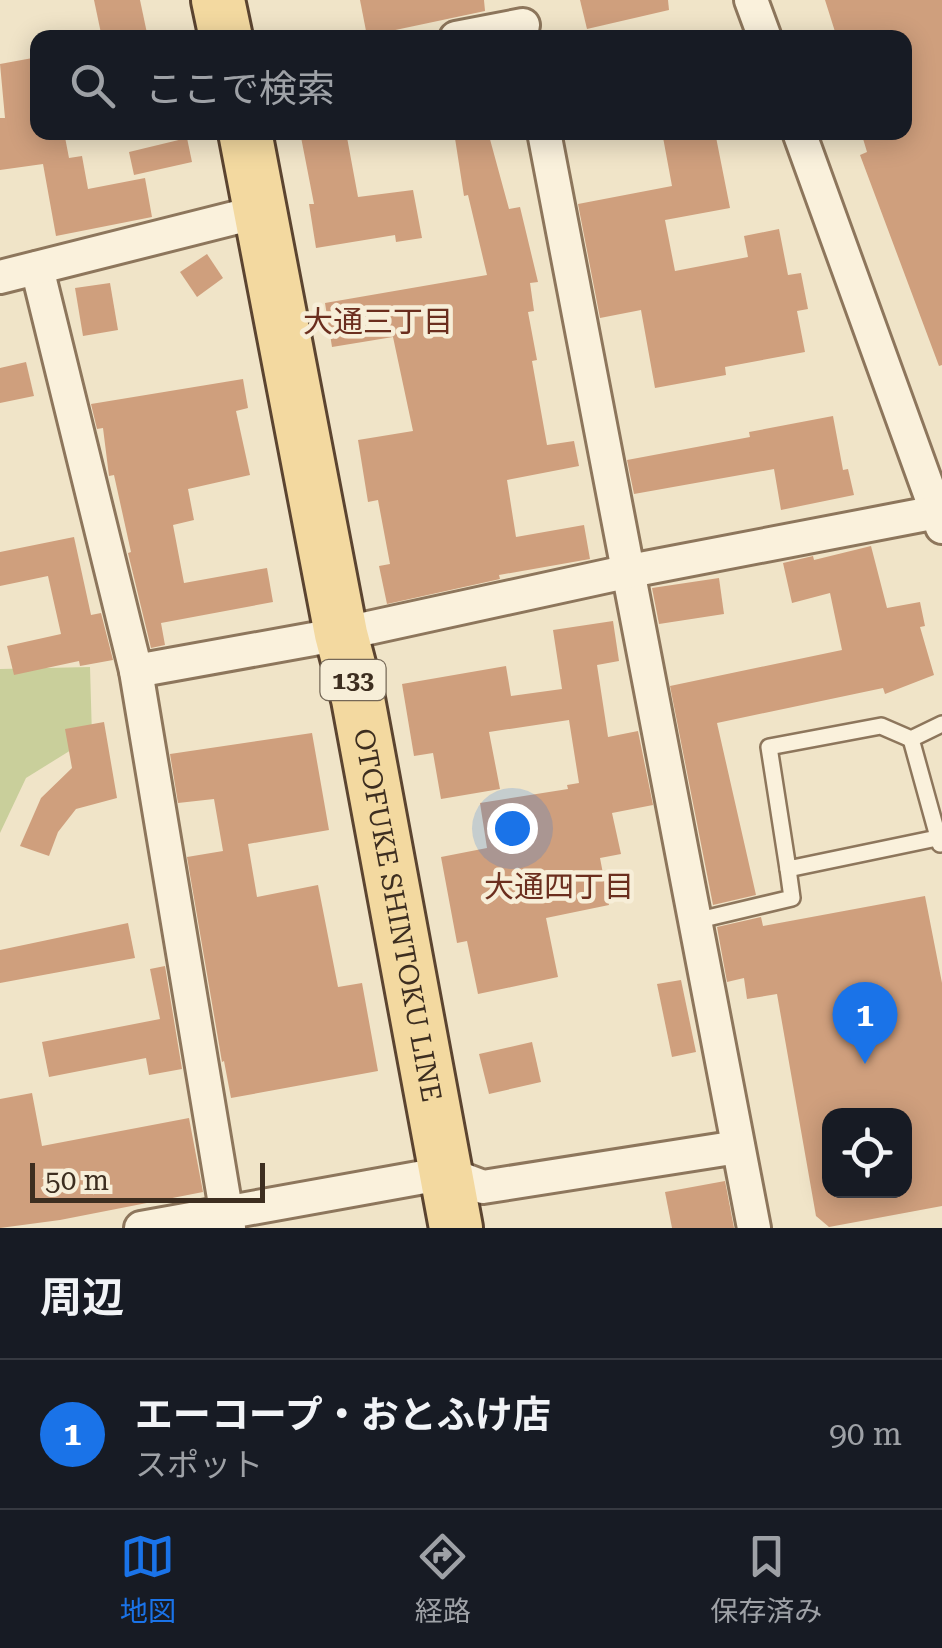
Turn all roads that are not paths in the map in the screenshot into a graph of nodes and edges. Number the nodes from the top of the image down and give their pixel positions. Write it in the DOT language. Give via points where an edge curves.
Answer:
graph roads {
  1 [pos="218,0"];
  2 [pos="751,0"];
  3 [pos="522,21"];
  4 [pos="224,30"];
  5 [pos="487,30"];
  6 [pos="762,30"];
  7 [pos="248,140"];
  8 [pos="546,140"];
  9 [pos="802,140"];
  10 [pos="262,211"];
  11 [pos="37,268"];
  12 [pos="0,277"];
  13 [pos="940,516"];
  14 [pos="630,572"];
  15 [pos="341,634"];
  16 [pos="136,671"];
  17 [pos="942,724"];
  18 [pos="912,738"];
  19 [pos="940,843"];
  20 [pos="788,869"];
  21 [pos="695,921"];
  22 [pos="738,1147"];
  23 [pos="446,1173"];
  24 [pos="228,1220"];
  25 [pos="141,1228"];
  26 [pos="456,1228"];
  27 [pos="754,1228"];
  1 -- 4 [label="main road"];
  2 -- 6 [label="street"];
  3 -- 5 [label="street"];
  7 -- 10 [label="main road, OTOFUKE SHINTOKU LINE / 133"];
  8 -- 14 [label="street"];
  9 -- 13 [label="street"];
  10 -- 11 [label="street"];
  10 -- 15 [label="main road, OTOFUKE SHINTOKU LINE / 133"];
  11 -- 12 [label="street"];
  11 -- 16 [label="street"];
  13 -- 14 [label="street"];
  14 -- 15 [label="street"];
  14 -- 21 [label="street"];
  15 -- 16 [label="street"];
  15 -- 23 [label="main road, OTOFUKE SHINTOKU LINE / 133"];
  16 -- 24 [label="street"];
  17 -- 18 [label="lane"];
  18 -- 19 [label="lane"];
  18 -- 20 [label="lane" via="880,726 769,747"];
  19 -- 20 [label="lane"];
  20 -- 21 [label="lane" via="792,898"];
  21 -- 22 [label="street"];
  22 -- 23 [label="street" via="483,1187"];
  22 -- 27 [label="street"];
  23 -- 24 [label="street"];
  23 -- 26 [label="main road, OTOFUKE SHINTOKU LINE / 133"];
  24 -- 25 [label="street"];
}
